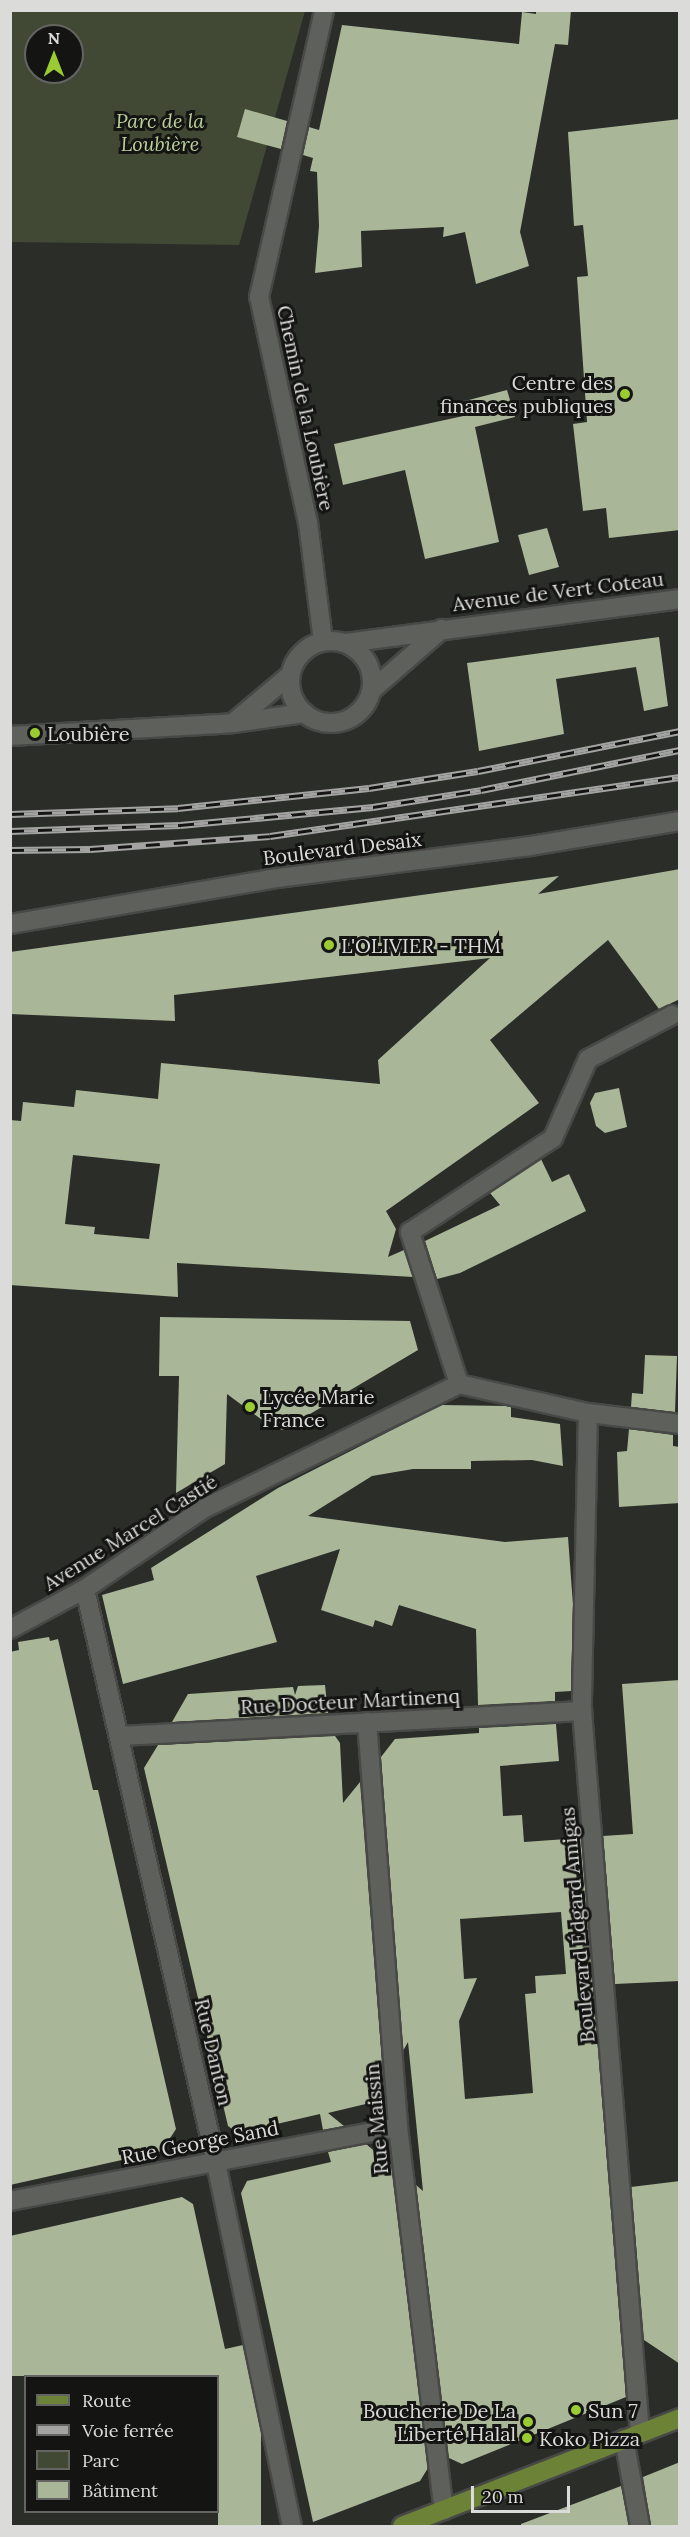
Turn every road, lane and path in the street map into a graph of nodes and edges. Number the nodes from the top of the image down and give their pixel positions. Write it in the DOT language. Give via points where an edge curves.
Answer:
graph roads {
  1 [pos="324,10"];
  2 [pos="680,598"];
  3 [pos="442,629"];
  4 [pos="323,641"];
  5 [pos="346,644"];
  6 [pos="290,675"];
  7 [pos="372,690"];
  8 [pos="304,713"];
  9 [pos="232,723"];
  10 [pos="10,735"];
  11 [pos="680,821"];
  12 [pos="10,924"];
  13 [pos="672,1015"];
  14 [pos="459,1384"];
  15 [pos="588,1413"];
  16 [pos="680,1424"];
  17 [pos="85,1589"];
  18 [pos="10,1629"];
  19 [pos="582,1711"];
  20 [pos="367,1722"];
  21 [pos="120,1736"];
  22 [pos="398,2127"];
  23 [pos="216,2163"];
  24 [pos="10,2201"];
  25 [pos="680,2418"];
  26 [pos="632,2436"];
  27 [pos="444,2510"];
  28 [pos="292,2526"];
  29 [pos="402,2526"];
  30 [pos="640,2526"];
  1 -- 4 [label="street, Chemin de la Loubière" via="259,297 308,523"];
  2 -- 3 [label="street, Avenue de Vert Coteau"];
  3 -- 5 [label="street, Avenue de Vert Coteau"];
  3 -- 7 [label="street, Avenue de Vert Coteau"];
  4 -- 5 [label="street"];
  4 -- 6 [label="street" via="301,653"];
  5 -- 7 [label="street" via="368,662"];
  6 -- 8 [label="street" via="290,689"];
  6 -- 9 [label="street"];
  7 -- 8 [label="street" via="367,703 345,721 317,721"];
  8 -- 9 [label="street"];
  9 -- 10 [label="street"];
  11 -- 12 [label="street, Boulevard Desaix" via="525,847 270,879"];
  13 -- 14 [label="street" via="588,1059 553,1138 410,1232"];
  14 -- 15 [label="street"];
  14 -- 17 [label="street, Avenue Marcel Castié" via="203,1509"];
  15 -- 16 [label="street"];
  15 -- 19 [label="street, Boulevard Édgard Amigas"];
  17 -- 18 [label="street, Avenue Marcel Castié"];
  17 -- 21 [label="street, Rue Danton"];
  19 -- 20 [label="street, Rue Docteur Martinenq"];
  19 -- 26 [label="street, Boulevard Édgard Amigas"];
  20 -- 21 [label="street, Rue Docteur Martinenq"];
  20 -- 22 [label="street, Rue Maissin"];
  21 -- 23 [label="street, Rue Danton"];
  22 -- 23 [label="street, Rue George Sand"];
  22 -- 27 [label="street, Rue Maissin"];
  23 -- 24 [label="street, Rue George Sand"];
  23 -- 28 [label="street, Rue Danton"];
  25 -- 26 [label="main road"];
  26 -- 27 [label="main road"];
  26 -- 30 [label="street, Boulevard Édgard Amigas"];
  27 -- 29 [label="main road"];
}
